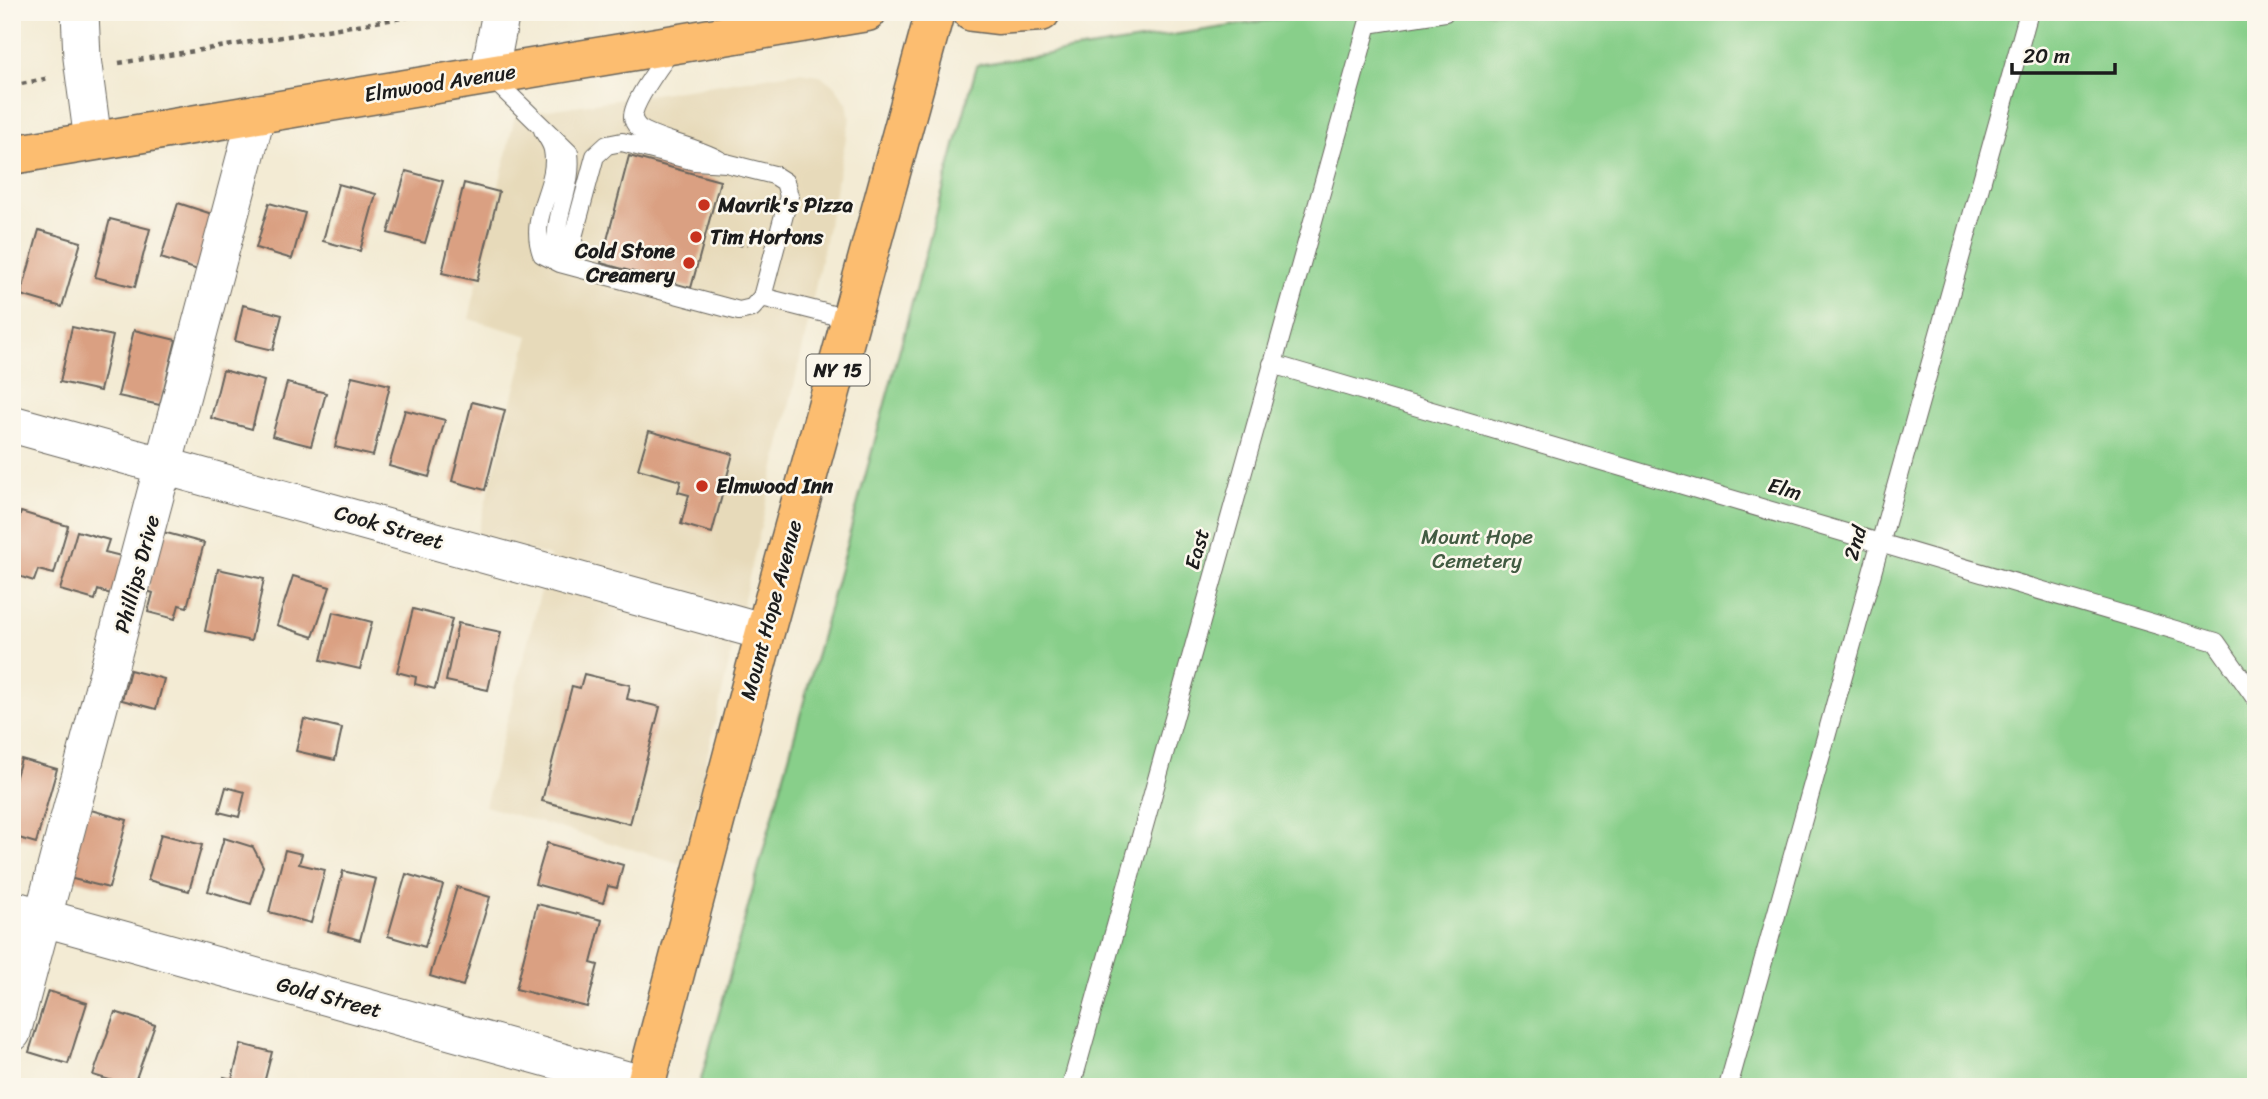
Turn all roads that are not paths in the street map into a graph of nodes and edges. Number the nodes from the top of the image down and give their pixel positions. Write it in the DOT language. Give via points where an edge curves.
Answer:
graph roads {
  1 [pos="80,12"];
  2 [pos="500,12"];
  3 [pos="867,12"];
  4 [pos="935,12"];
  5 [pos="972,12"];
  6 [pos="1041,12"];
  7 [pos="1445,12"];
  8 [pos="2029,12"];
  9 [pos="675,45"];
  10 [pos="489,75"];
  11 [pos="257,113"];
  12 [pos="93,141"];
  13 [pos="12,155"];
  14 [pos="726,163"];
  15 [pos="580,268"];
  16 [pos="762,297"];
  17 [pos="852,320"];
  18 [pos="1272,364"];
  19 [pos="12,424"];
  20 [pos="166,465"];
  21 [pos="1880,541"];
  22 [pos="765,632"];
  23 [pos="2256,699"];
  24 [pos="28,914"];
  25 [pos="12,1033"];
  26 [pos="645,1086"];
  27 [pos="1071,1087"];
  28 [pos="1728,1087"];
  1 -- 12 [label="street"];
  2 -- 10 [label="street"];
  3 -- 9 [label="main road, Elmwood Avenue"];
  4 -- 17 [label="main road, Mount Hope Avenue / NY 15"];
  5 -- 6 [label="main road"];
  7 -- 18 [label="lane, East" via="1368,24"];
  8 -- 21 [label="lane, 2nd"];
  9 -- 10 [label="main road, Elmwood Avenue"];
  9 -- 14 [label="lane" via="639,101 635,122 642,130 700,149"];
  10 -- 11 [label="main road, Elmwood Avenue"];
  10 -- 15 [label="lane" via="569,153 571,168 554,233 560,263"];
  11 -- 12 [label="main road, Elmwood Avenue"];
  11 -- 20 [label="street, Phillips Drive"];
  12 -- 13 [label="main road, Elmwood Avenue"];
  14 -- 15 [label="lane" via="695,161 622,142 607,145 595,156 573,237"];
  14 -- 16 [label="lane" via="774,175 785,183 789,196"];
  15 -- 16 [label="lane" via="738,311 752,308"];
  16 -- 17 [label="lane"];
  17 -- 22 [label="main road, Mount Hope Avenue / NY 15"];
  18 -- 21 [label="lane, Elm"];
  18 -- 27 [label="lane, East"];
  19 -- 20 [label="street, Cook Street"];
  20 -- 22 [label="street, Cook Street"];
  20 -- 24 [label="street, Phillips Drive"];
  21 -- 23 [label="lane, Elm" via="2217,642"];
  21 -- 28 [label="lane, 2nd"];
  22 -- 26 [label="main road, Mount Hope Avenue / NY 15"];
  24 -- 25 [label="street, Phillips Drive"];
  24 -- 26 [label="street, Gold Street"];
}
